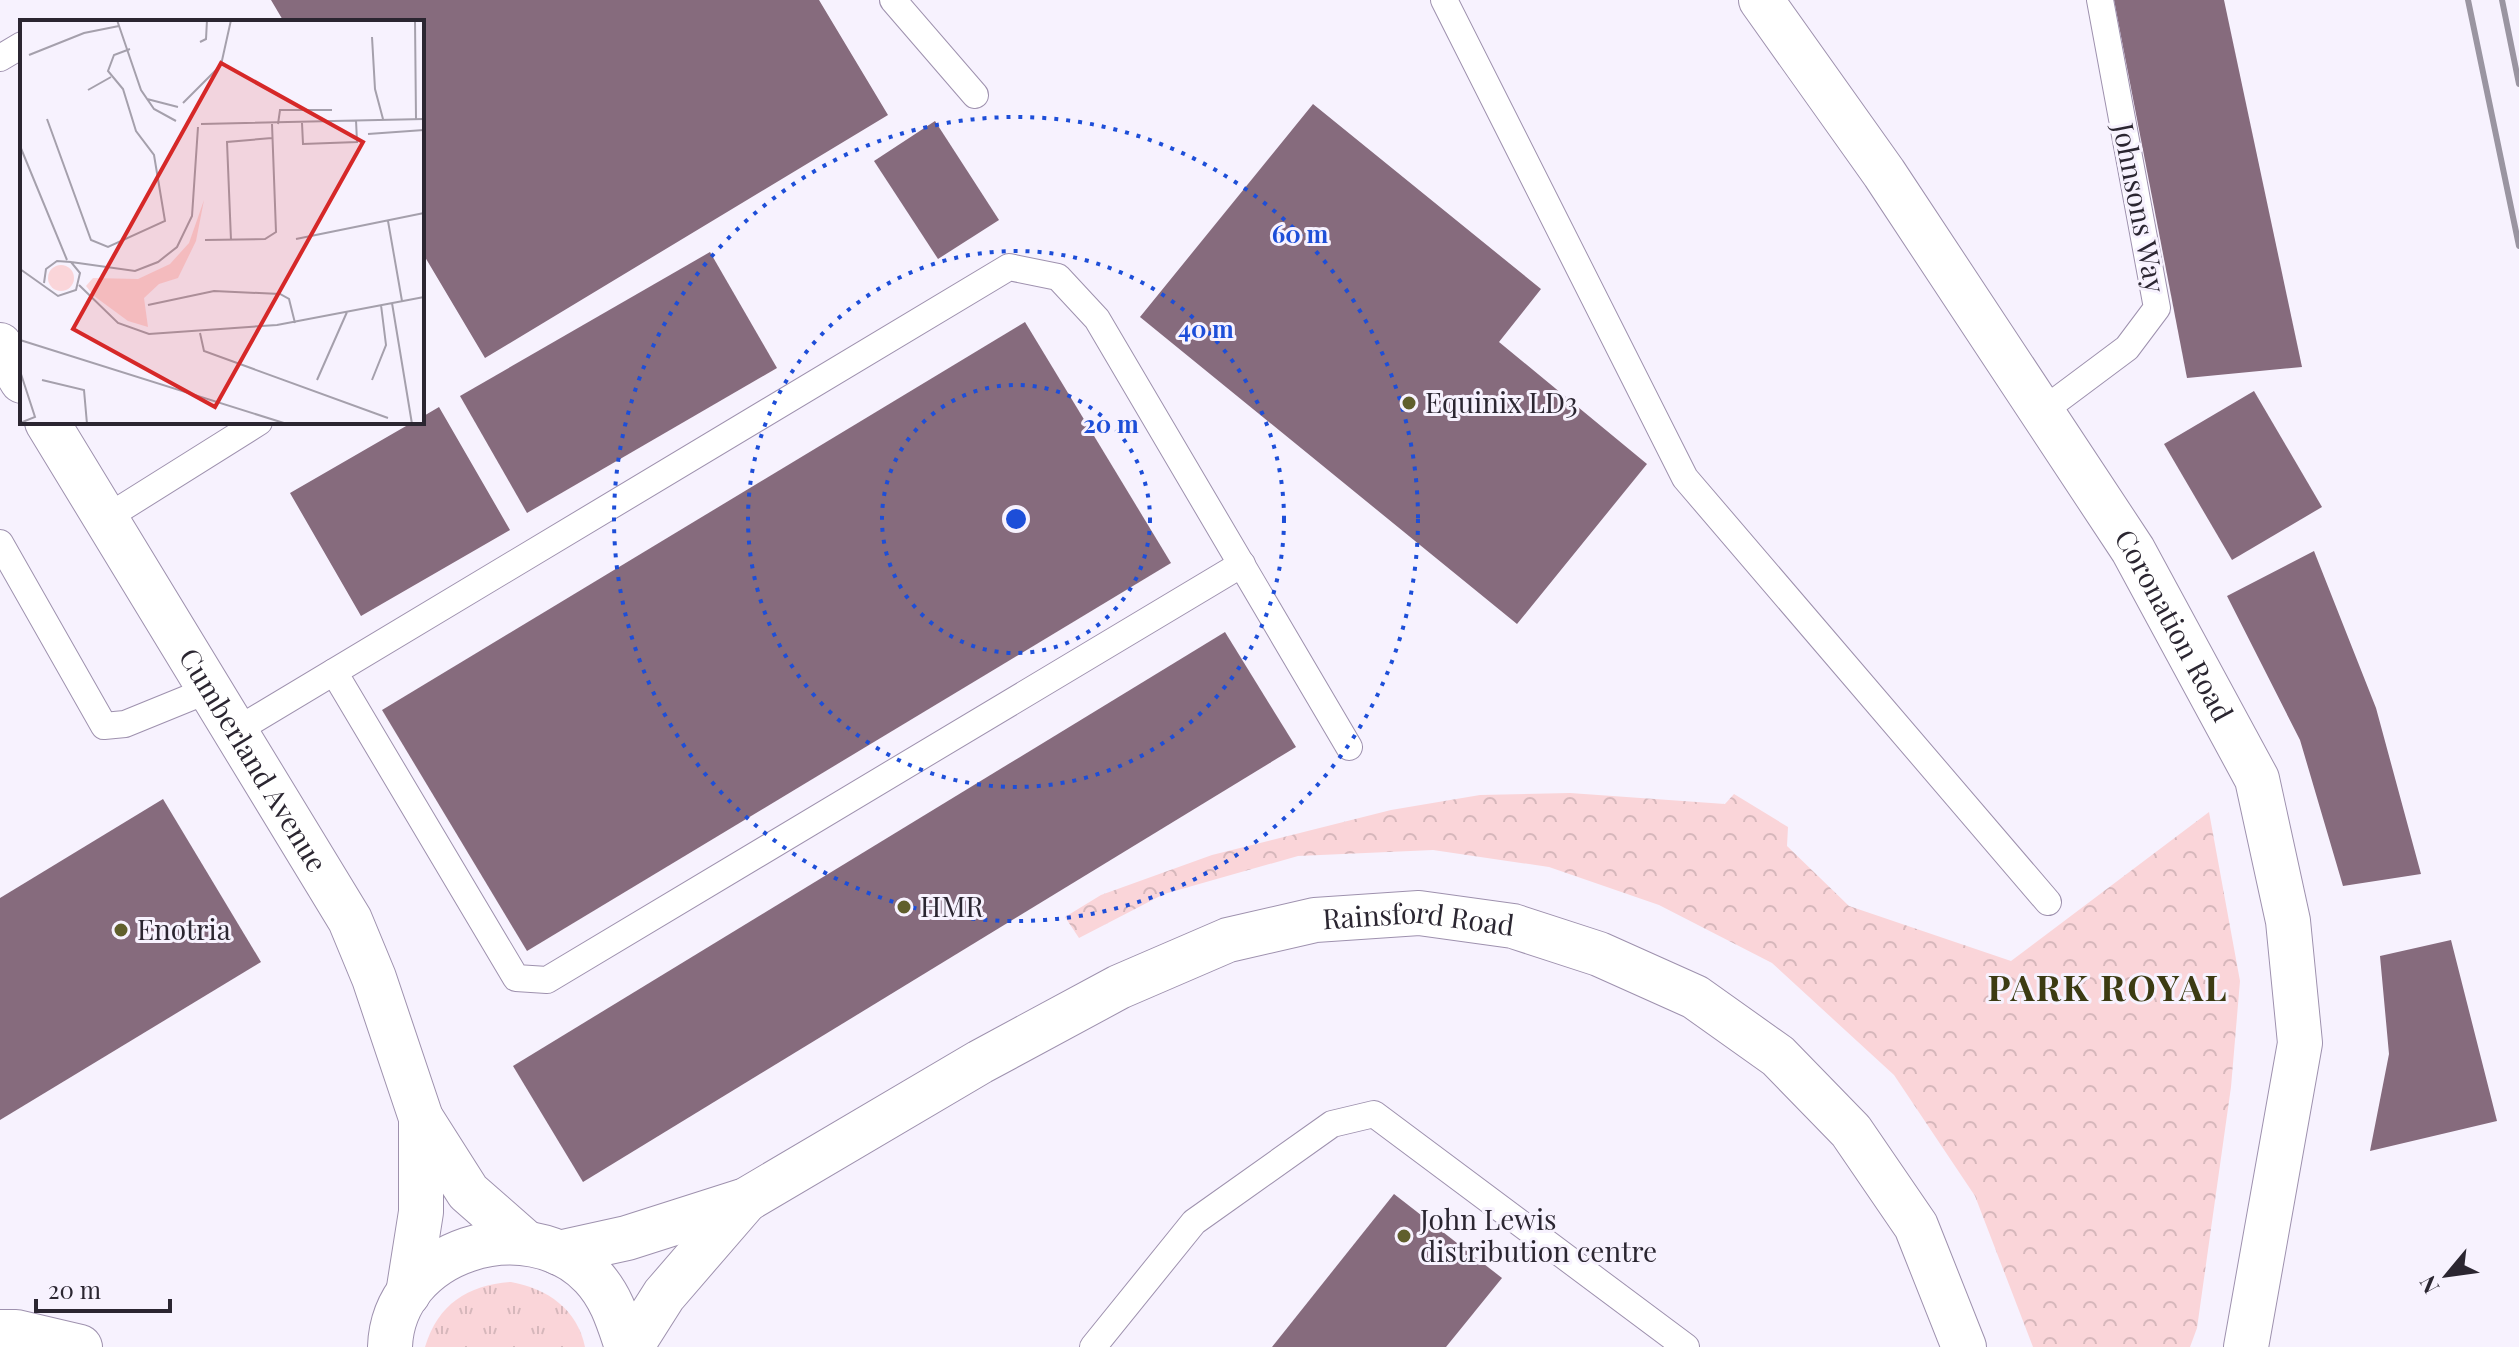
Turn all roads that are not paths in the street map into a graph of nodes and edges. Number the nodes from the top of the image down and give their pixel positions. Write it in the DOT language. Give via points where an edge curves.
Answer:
graph roads {
  1 [pos="893,0"];
  2 [pos="1444,0"];
  3 [pos="1761,0"];
  4 [pos="2100,0"];
  5 [pos="20,46"];
  6 [pos="0,58"];
  7 [pos="975,95"];
  8 [pos="0,345"];
  9 [pos="20,378"];
  10 [pos="2040,413"];
  11 [pos="48,424"];
  12 [pos="256,424"];
  13 [pos="106,518"];
  14 [pos="0,543"];
  15 [pos="1242,564"];
  16 [pos="334,672"];
  17 [pos="211,689"];
  18 [pos="237,730"];
  19 [pos="1349,747"];
  20 [pos="2048,902"];
  21 [pos="421,1118"];
  22 [pos="746,1200"];
  23 [pos="542,1247"];
  24 [pos="387,1330"];
  25 [pos="0,1332"];
  26 [pos="80,1347"];
  27 [pos="629,1347"];
  28 [pos="1093,1347"];
  29 [pos="1686,1347"];
  30 [pos="1964,1347"];
  31 [pos="2246,1347"];
  1 -- 7 [label="lane"];
  2 -- 20 [label="lane" via="1685,478"];
  3 -- 10 [label="street, Coronation Road" via="1884,173"];
  4 -- 10 [label="lane, Johnsons Way" via="2157,308 2127,348"];
  5 -- 6 [label="lane"];
  8 -- 9 [label="street"];
  10 -- 31 [label="street, Coronation Road" via="2133,550 2257,779 2282,892 2300,1043"];
  11 -- 13 [label="street, Cumberland Avenue"];
  12 -- 13 [label="lane"];
  13 -- 17 [label="street, Cumberland Avenue"];
  14 -- 17 [label="lane" via="104,726 125,724"];
  15 -- 16 [label="lane" via="1097,319 1058,277 1009,267"];
  15 -- 16 [label="lane" via="547,980 516,978"];
  15 -- 19 [label="lane"];
  16 -- 18 [label="lane"];
  17 -- 18 [label="street, Cumberland Avenue"];
  18 -- 21 [label="street, Cumberland Avenue" via="350,920"];
  21 -- 23 [label="street, Cumberland Avenue" via="468,1192"];
  21 -- 24 [label="street, Cumberland Avenue" via="421,1212"];
  22 -- 23 [label="street, Rainsford Road" via="627,1238"];
  22 -- 27 [label="street, Rainsford Road" via="664,1295"];
  22 -- 30 [label="street, Rainsford Road" via="980,1062 1146,975 1228,940 1315,920 1419,913 1513,926 1599,954 1695,997 1778,1056 1851,1131 1916,1226"];
  23 -- 24 [label="street, Rainsford Road" via="496,1241 434,1266"];
  23 -- 27 [label="street, Cumberland Avenue" via="591,1274 614,1306"];
  25 -- 26 [label="street"];
  28 -- 29 [label="lane" via="1194,1222 1332,1124 1374,1114"];
}
